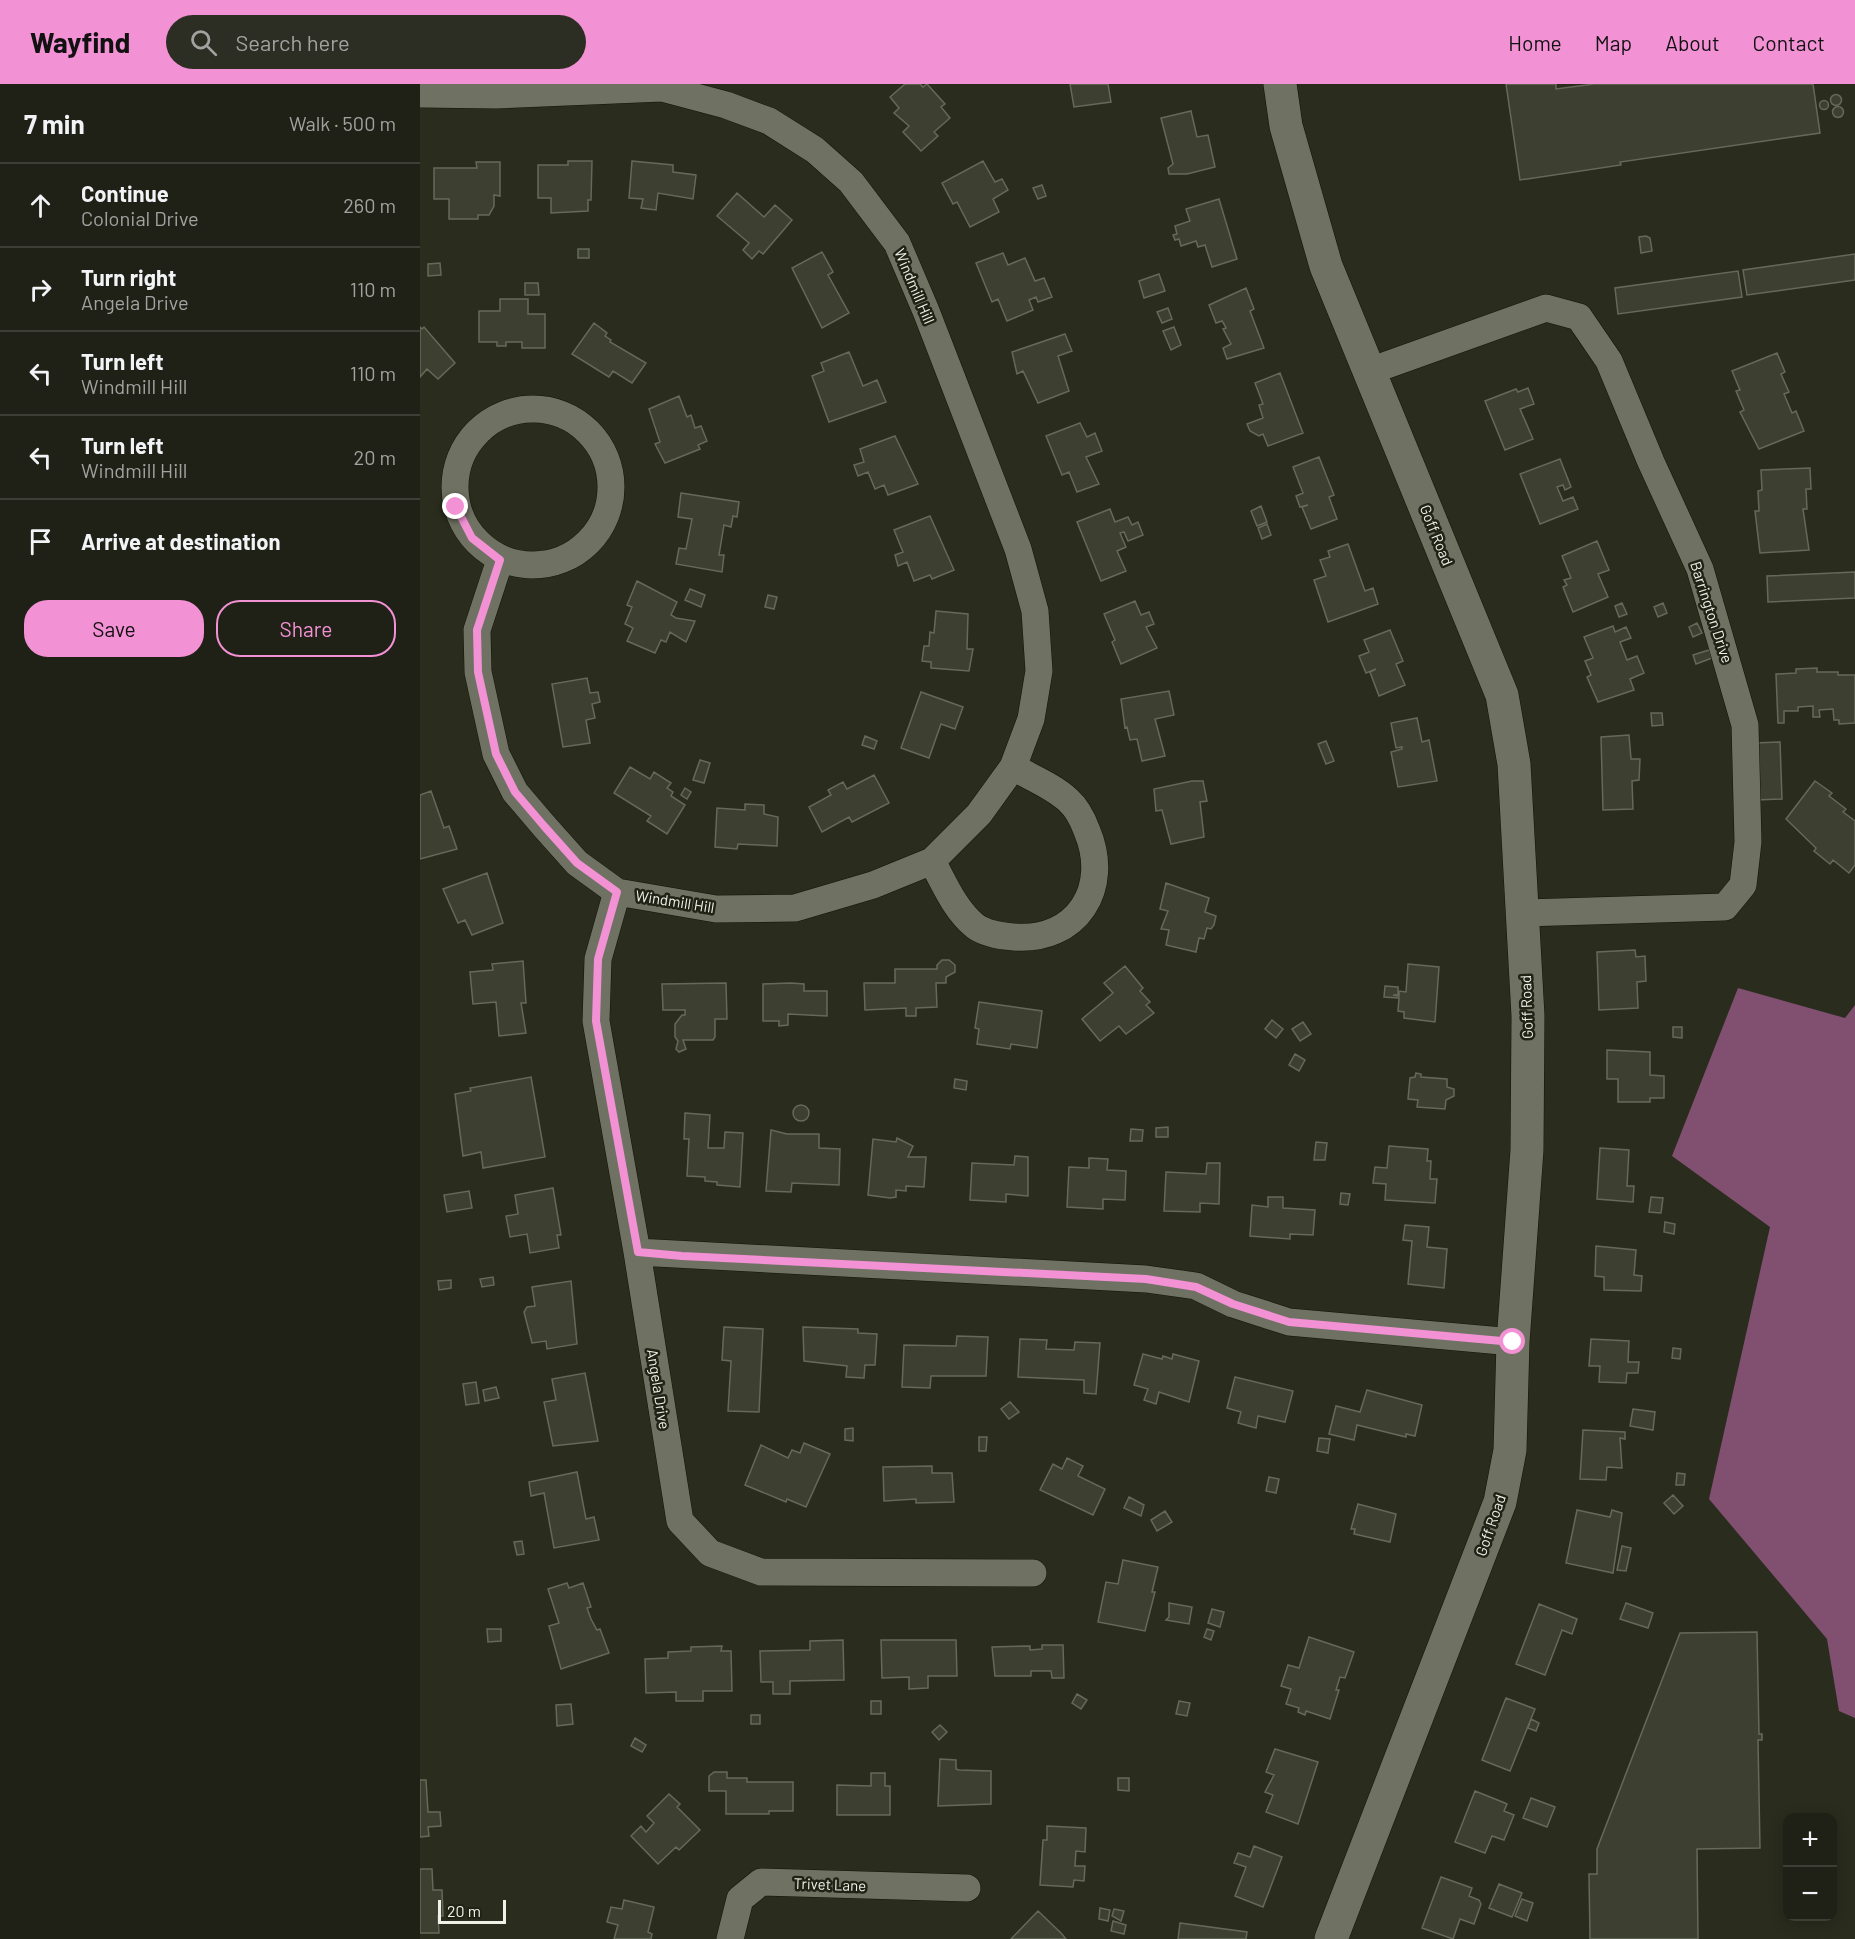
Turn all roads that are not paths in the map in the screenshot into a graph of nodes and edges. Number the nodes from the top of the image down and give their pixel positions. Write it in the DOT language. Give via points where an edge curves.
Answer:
graph roads {
  1 [pos="1280,84"];
  2 [pos="420,94"];
  3 [pos="1370,371"];
  4 [pos="500,560"];
  5 [pos="1012,767"];
  6 [pos="932,861"];
  7 [pos="617,892"];
  8 [pos="1522,913"];
  9 [pos="638,1252"];
  10 [pos="1513,1342"];
  11 [pos="1033,1573"];
  12 [pos="967,1888"];
  13 [pos="730,1939"];
  14 [pos="1331,1939"];
  1 -- 3 [label="street, Goff Road" via="1286,126 1326,266"];
  2 -- 5 [label="street, Windmill Hill" via="662,88 769,120 815,150 851,182 897,243 1018,549 1035,610 1039,671 1031,719"];
  3 -- 8 [label="street, Goff Road" via="1502,694 1514,765"];
  3 -- 8 [label="street, Barrington Drive" via="1546,308 1580,317 1609,361 1700,569 1719,630 1745,724 1748,842 1743,885 1725,907"];
  4 -- 4 [label="street" via="472,538 456,507 455,471 470,440 498,417 532,408 566,415 594,437 600,447 610,468 611,504 596,536 569,558 535,567"];
  4 -- 7 [label="street, Windmill Hill" via="477,630 478,672 496,754 515,792 544,826 577,863"];
  5 -- 6 [label="street, Windmill Hill" via="979,814"];
  5 -- 6 [label="street" via="1068,800 1082,817 1093,844 1097,874 1089,899 1078,915 1051,933 1025,938 996,936 975,926 959,909"];
  6 -- 7 [label="street, Windmill Hill" via="873,885 795,908 716,909"];
  7 -- 9 [label="street, Angela Drive" via="598,959 596,1021"];
  8 -- 10 [label="street, Goff Road" via="1528,1016 1527,1150"];
  9 -- 10 [label="street" via="1146,1279 1196,1287 1289,1322"];
  9 -- 11 [label="street, Angela Drive" via="680,1521 710,1553 760,1572"];
  10 -- 14 [label="street, Goff Road" via="1510,1450 1500,1502"];
  12 -- 13 [label="street, Trivet Lane" via="761,1882 740,1899"];
}
